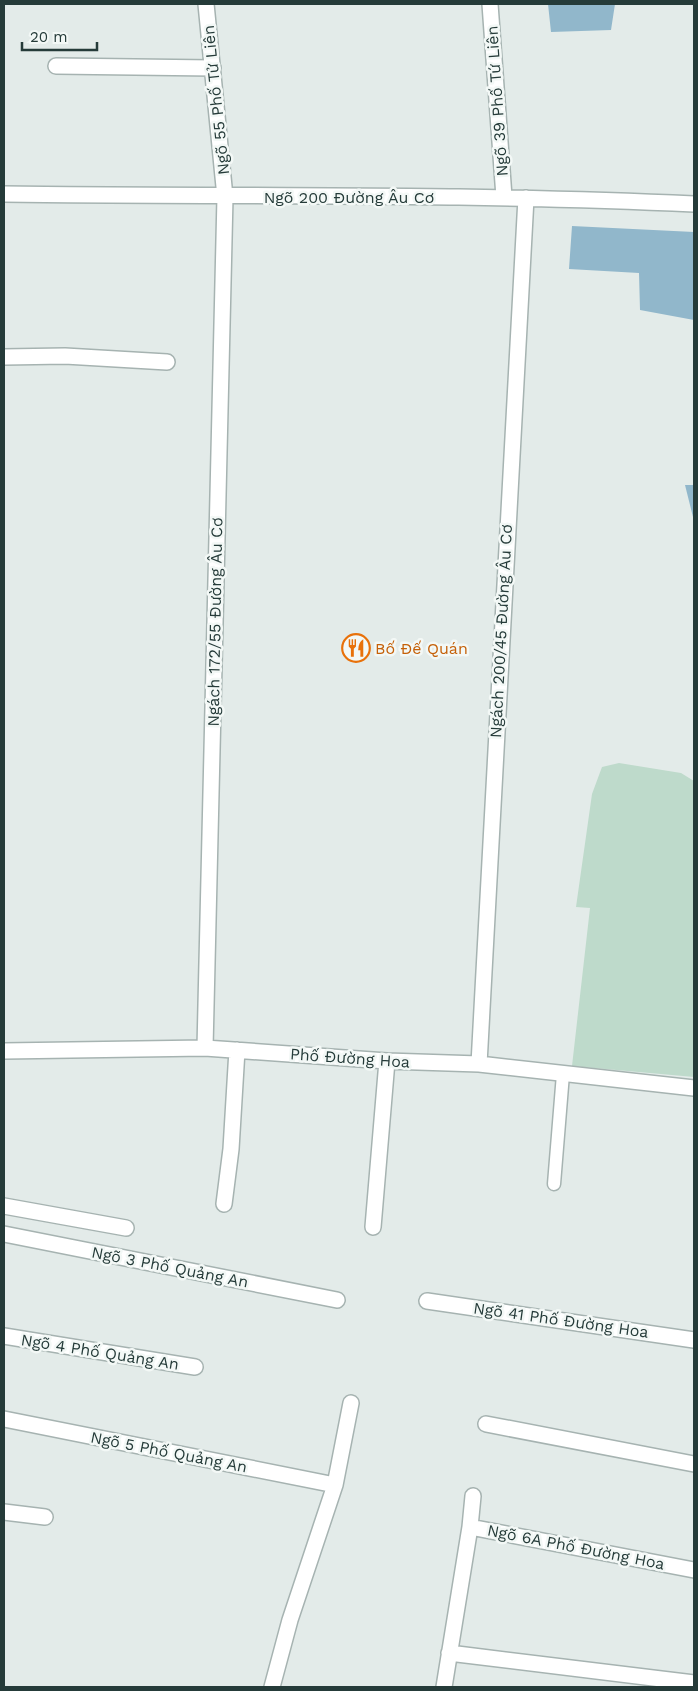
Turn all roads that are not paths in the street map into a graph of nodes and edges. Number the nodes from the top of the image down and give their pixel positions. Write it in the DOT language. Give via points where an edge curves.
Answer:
graph roads {
  1 [pos="206,4"];
  2 [pos="490,4"];
  3 [pos="56,66"];
  4 [pos="214,68"];
  5 [pos="4,194"];
  6 [pos="225,197"];
  7 [pos="504,197"];
  8 [pos="526,198"];
  9 [pos="694,204"];
  10 [pos="4,357"];
  11 [pos="167,362"];
  12 [pos="205,1048"];
  13 [pos="237,1050"];
  14 [pos="4,1051"];
  15 [pos="388,1061"];
  16 [pos="479,1064"];
  17 [pos="563,1074"];
  18 [pos="694,1088"];
  19 [pos="554,1184"];
  20 [pos="224,1204"];
  21 [pos="4,1206"];
  22 [pos="373,1227"];
  23 [pos="126,1228"];
  24 [pos="4,1234"];
  25 [pos="337,1300"];
  26 [pos="427,1300"];
  27 [pos="4,1336"];
  28 [pos="694,1340"];
  29 [pos="195,1367"];
  30 [pos="351,1403"];
  31 [pos="4,1420"];
  32 [pos="486,1424"];
  33 [pos="694,1464"];
  34 [pos="335,1485"];
  35 [pos="474,1496"];
  36 [pos="4,1512"];
  37 [pos="45,1517"];
  38 [pos="470,1527"];
  39 [pos="694,1570"];
  40 [pos="449,1653"];
  41 [pos="694,1683"];
  42 [pos="272,1687"];
  43 [pos="444,1687"];
  1 -- 4 [label="street, Ngõ 55 Phố Tử Liên"];
  2 -- 7 [label="street, Ngõ 39 Phố Tứ Liên"];
  3 -- 4 [label="street"];
  4 -- 6 [label="street, Ngõ 55 Phố Tử Liên"];
  5 -- 6 [label="street, Ngõ 200 Đường Âu Cơ"];
  6 -- 7 [label="street, Ngõ 200 Đường Âu Cơ"];
  6 -- 12 [label="street, Ngách 172/55 Đường Âu Cơ"];
  7 -- 8 [label="street, Ngõ 200 Đường Âu Cơ"];
  8 -- 9 [label="street, Ngõ 200 Đường Âu Cơ"];
  8 -- 16 [label="street, Ngách 200/45 Đường Âu Cơ"];
  10 -- 11 [label="street" via="65,356"];
  12 -- 13 [label="street, Phố Đường Hoa"];
  12 -- 14 [label="street, Phố Đường Hoa"];
  13 -- 15 [label="street, Phố Đường Hoa"];
  13 -- 20 [label="street"];
  15 -- 16 [label="street, Phố Đường Hoa"];
  15 -- 22 [label="street"];
  16 -- 17 [label="street, Phố Đường Hoa"];
  17 -- 18 [label="street, Phố Đường Hoa"];
  17 -- 19 [label="lane"];
  21 -- 23 [label="street"];
  24 -- 25 [label="street, Ngõ 3 Phố Quảng An"];
  26 -- 28 [label="street, Ngõ 41 Phố Đường Hoa"];
  27 -- 29 [label="street, Ngõ 4 Phố Quảng An"];
  30 -- 34 [label="street"];
  31 -- 34 [label="street, Ngõ 5 Phố Quảng An"];
  32 -- 33 [label="street"];
  34 -- 42 [label="street" via="290,1620"];
  35 -- 38 [label="street"];
  36 -- 37 [label="street"];
  38 -- 39 [label="street, Ngõ 6A Phố Đường Hoa"];
  38 -- 40 [label="street, Ngõ 6A Phố Đường Hoa"];
  40 -- 41 [label="street"];
  40 -- 43 [label="street, Ngõ 6A Phố Đường Hoa"];
}
